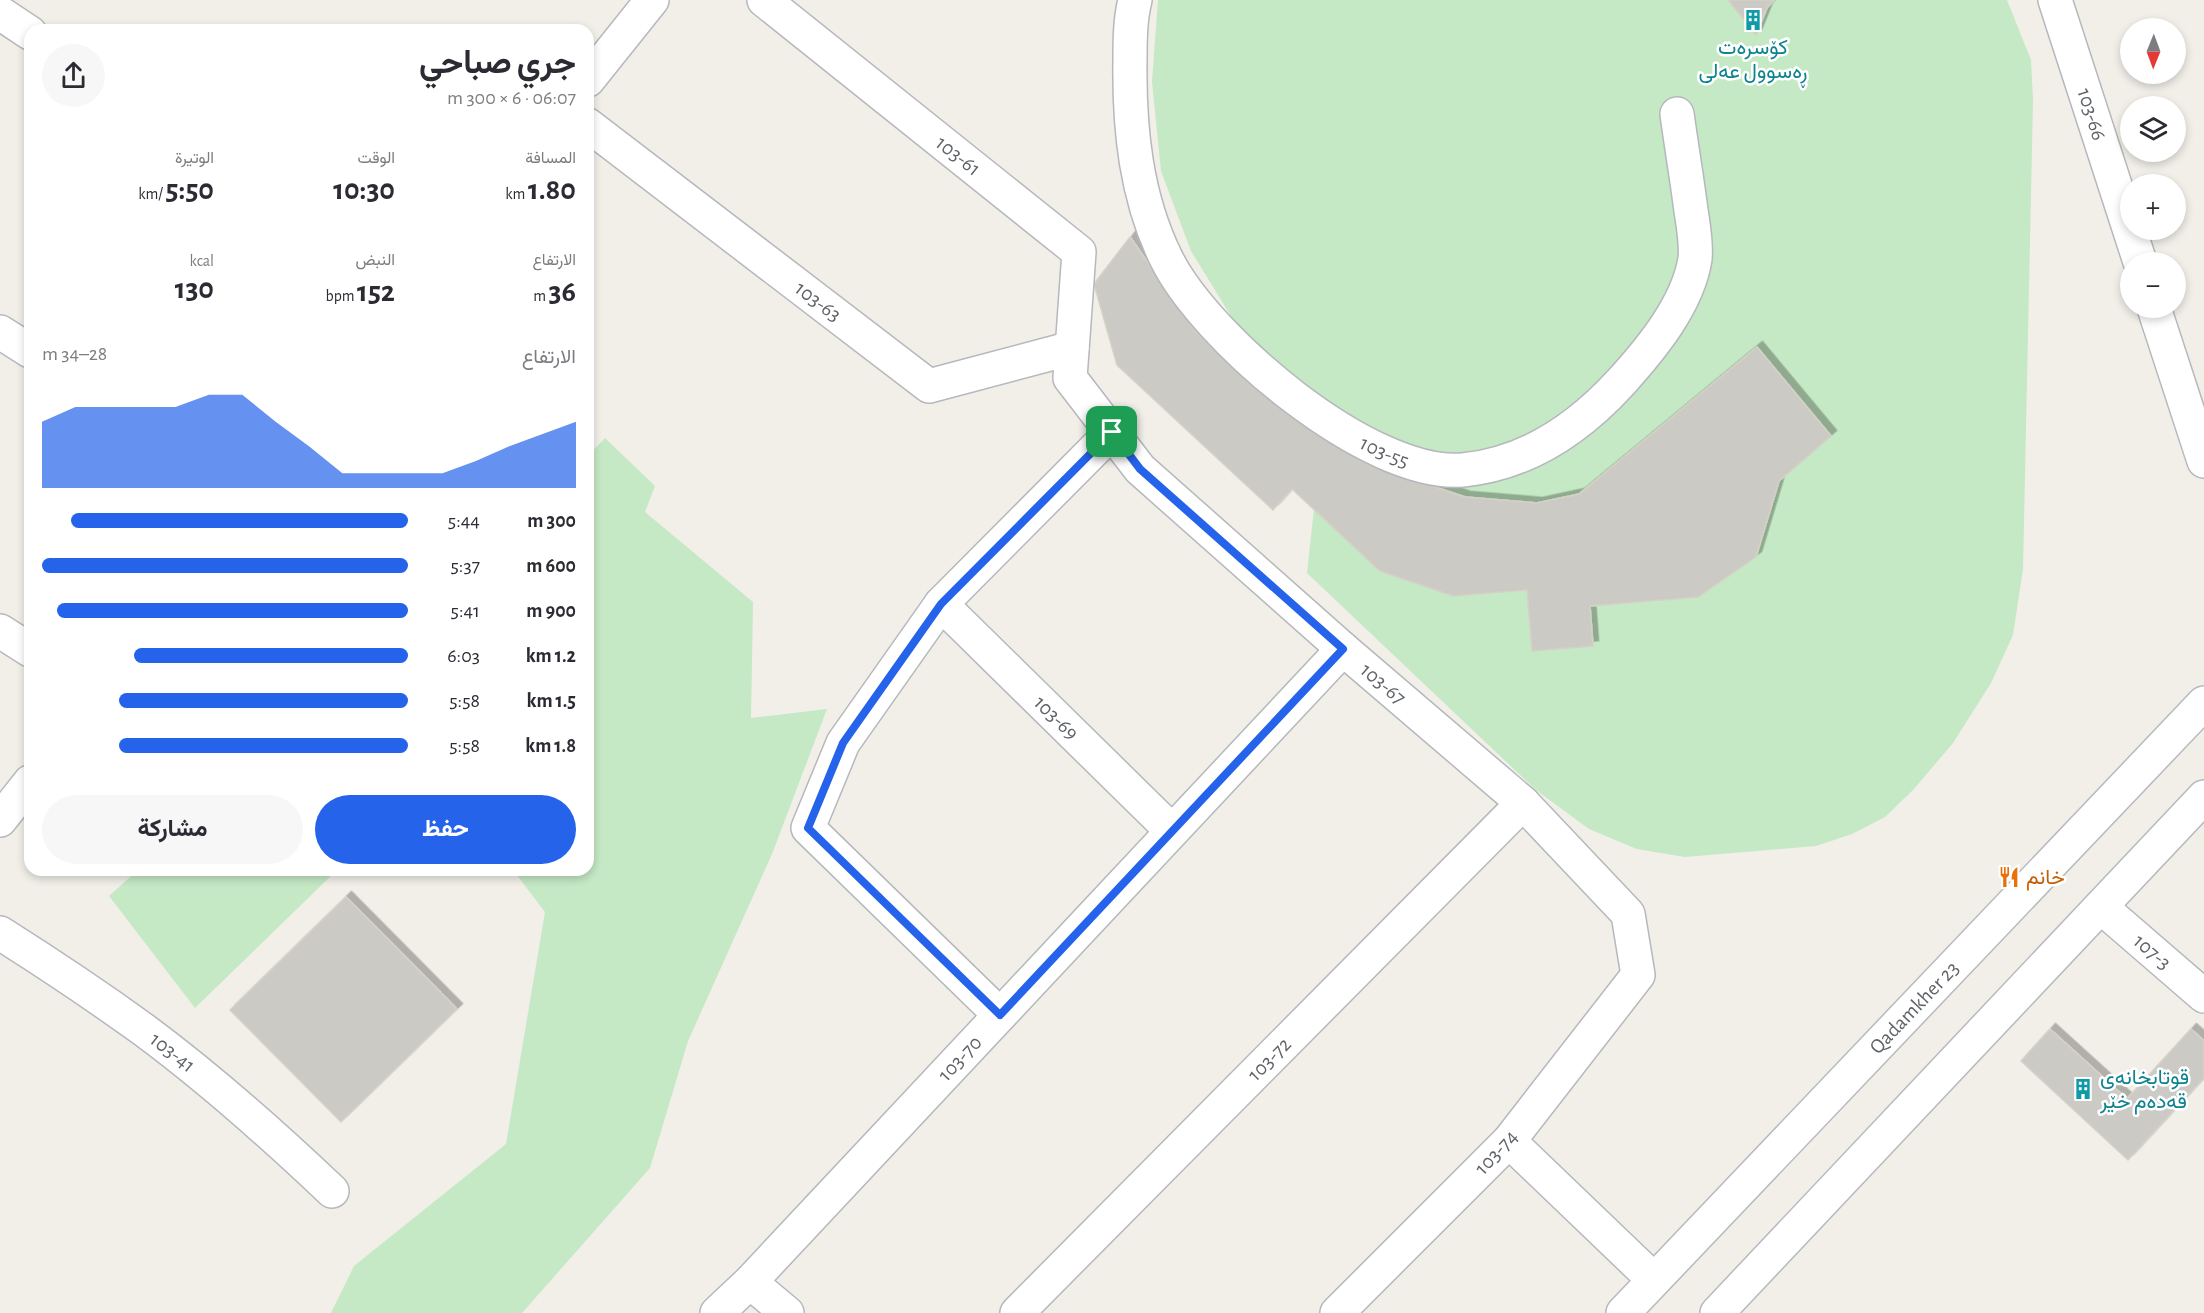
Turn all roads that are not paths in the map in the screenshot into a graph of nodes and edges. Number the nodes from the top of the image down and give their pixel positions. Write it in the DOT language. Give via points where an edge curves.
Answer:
graph roads {
  1 [pos="652,0"];
  2 [pos="764,0"];
  3 [pos="1135,0"];
  4 [pos="2055,0"];
  5 [pos="0,13"];
  6 [pos="24,29"];
  7 [pos="594,72"];
  8 [pos="1677,114"];
  9 [pos="594,130"];
  10 [pos="2137,252"];
  11 [pos="2157,318"];
  12 [pos="0,332"];
  13 [pos="24,347"];
  14 [pos="1072,348"];
  15 [pos="1112,432"];
  16 [pos="2204,461"];
  17 [pos="941,604"];
  18 [pos="0,631"];
  19 [pos="24,646"];
  20 [pos="1343,649"];
  21 [pos="2204,703"];
  22 [pos="24,790"];
  23 [pos="2204,797"];
  24 [pos="1523,804"];
  25 [pos="0,820"];
  26 [pos="1172,831"];
  27 [pos="2101,907"];
  28 [pos="0,933"];
  29 [pos="1638,975"];
  30 [pos="2204,996"];
  31 [pos="1000,1015"];
  32 [pos="1509,1141"];
  33 [pos="332,1191"];
  34 [pos="1653,1280"];
  35 [pos="750,1281"];
  36 [pos="717,1313"];
  37 [pos="787,1313"];
  38 [pos="1017,1313"];
  39 [pos="1337,1313"];
  40 [pos="1623,1313"];
  41 [pos="1717,1313"];
  1 -- 7 [label="street"];
  2 -- 14 [label="street, 103-61" via="1078,252"];
  3 -- 8 [label="street, 103-55" via="1129,94 1140,184 1150,222 1187,292 1243,355 1311,408 1377,448 1434,468 1460,470 1484,466 1536,449 1599,406 1642,358 1685,295 1695,257"];
  4 -- 10 [label="street, 103-66"];
  5 -- 6 [label="street"];
  9 -- 14 [label="street, 103-63" via="928,386"];
  11 -- 16 [label="street"];
  12 -- 13 [label="street"];
  14 -- 15 [label="street, 103-67" via="1070,378"];
  15 -- 17 [label="street"];
  15 -- 20 [label="street, 103-67" via="1140,469"];
  17 -- 26 [label="street, 103-69"];
  17 -- 31 [label="street" via="843,743 808,828"];
  18 -- 19 [label="street"];
  20 -- 24 [label="street, 103-67"];
  20 -- 26 [label="street, 103-70"];
  21 -- 34 [label="street, Qadamkher 23"];
  22 -- 25 [label="street"];
  23 -- 27 [label="street"];
  24 -- 29 [label="street, 103-67" via="1628,914"];
  24 -- 38 [label="street, 103-72"];
  26 -- 31 [label="street, 103-70"];
  27 -- 30 [label="street, 107-3"];
  27 -- 41 [label="street"];
  28 -- 33 [label="street, 103-41" via="145,1031 272,1134"];
  29 -- 32 [label="street, 103-74"];
  31 -- 35 [label="street, 103-70"];
  32 -- 34 [label="street"];
  32 -- 39 [label="street, 103-74"];
  34 -- 40 [label="street, Qadamkher 23"];
  35 -- 36 [label="street, 103-70"];
  35 -- 37 [label="street"];
}
